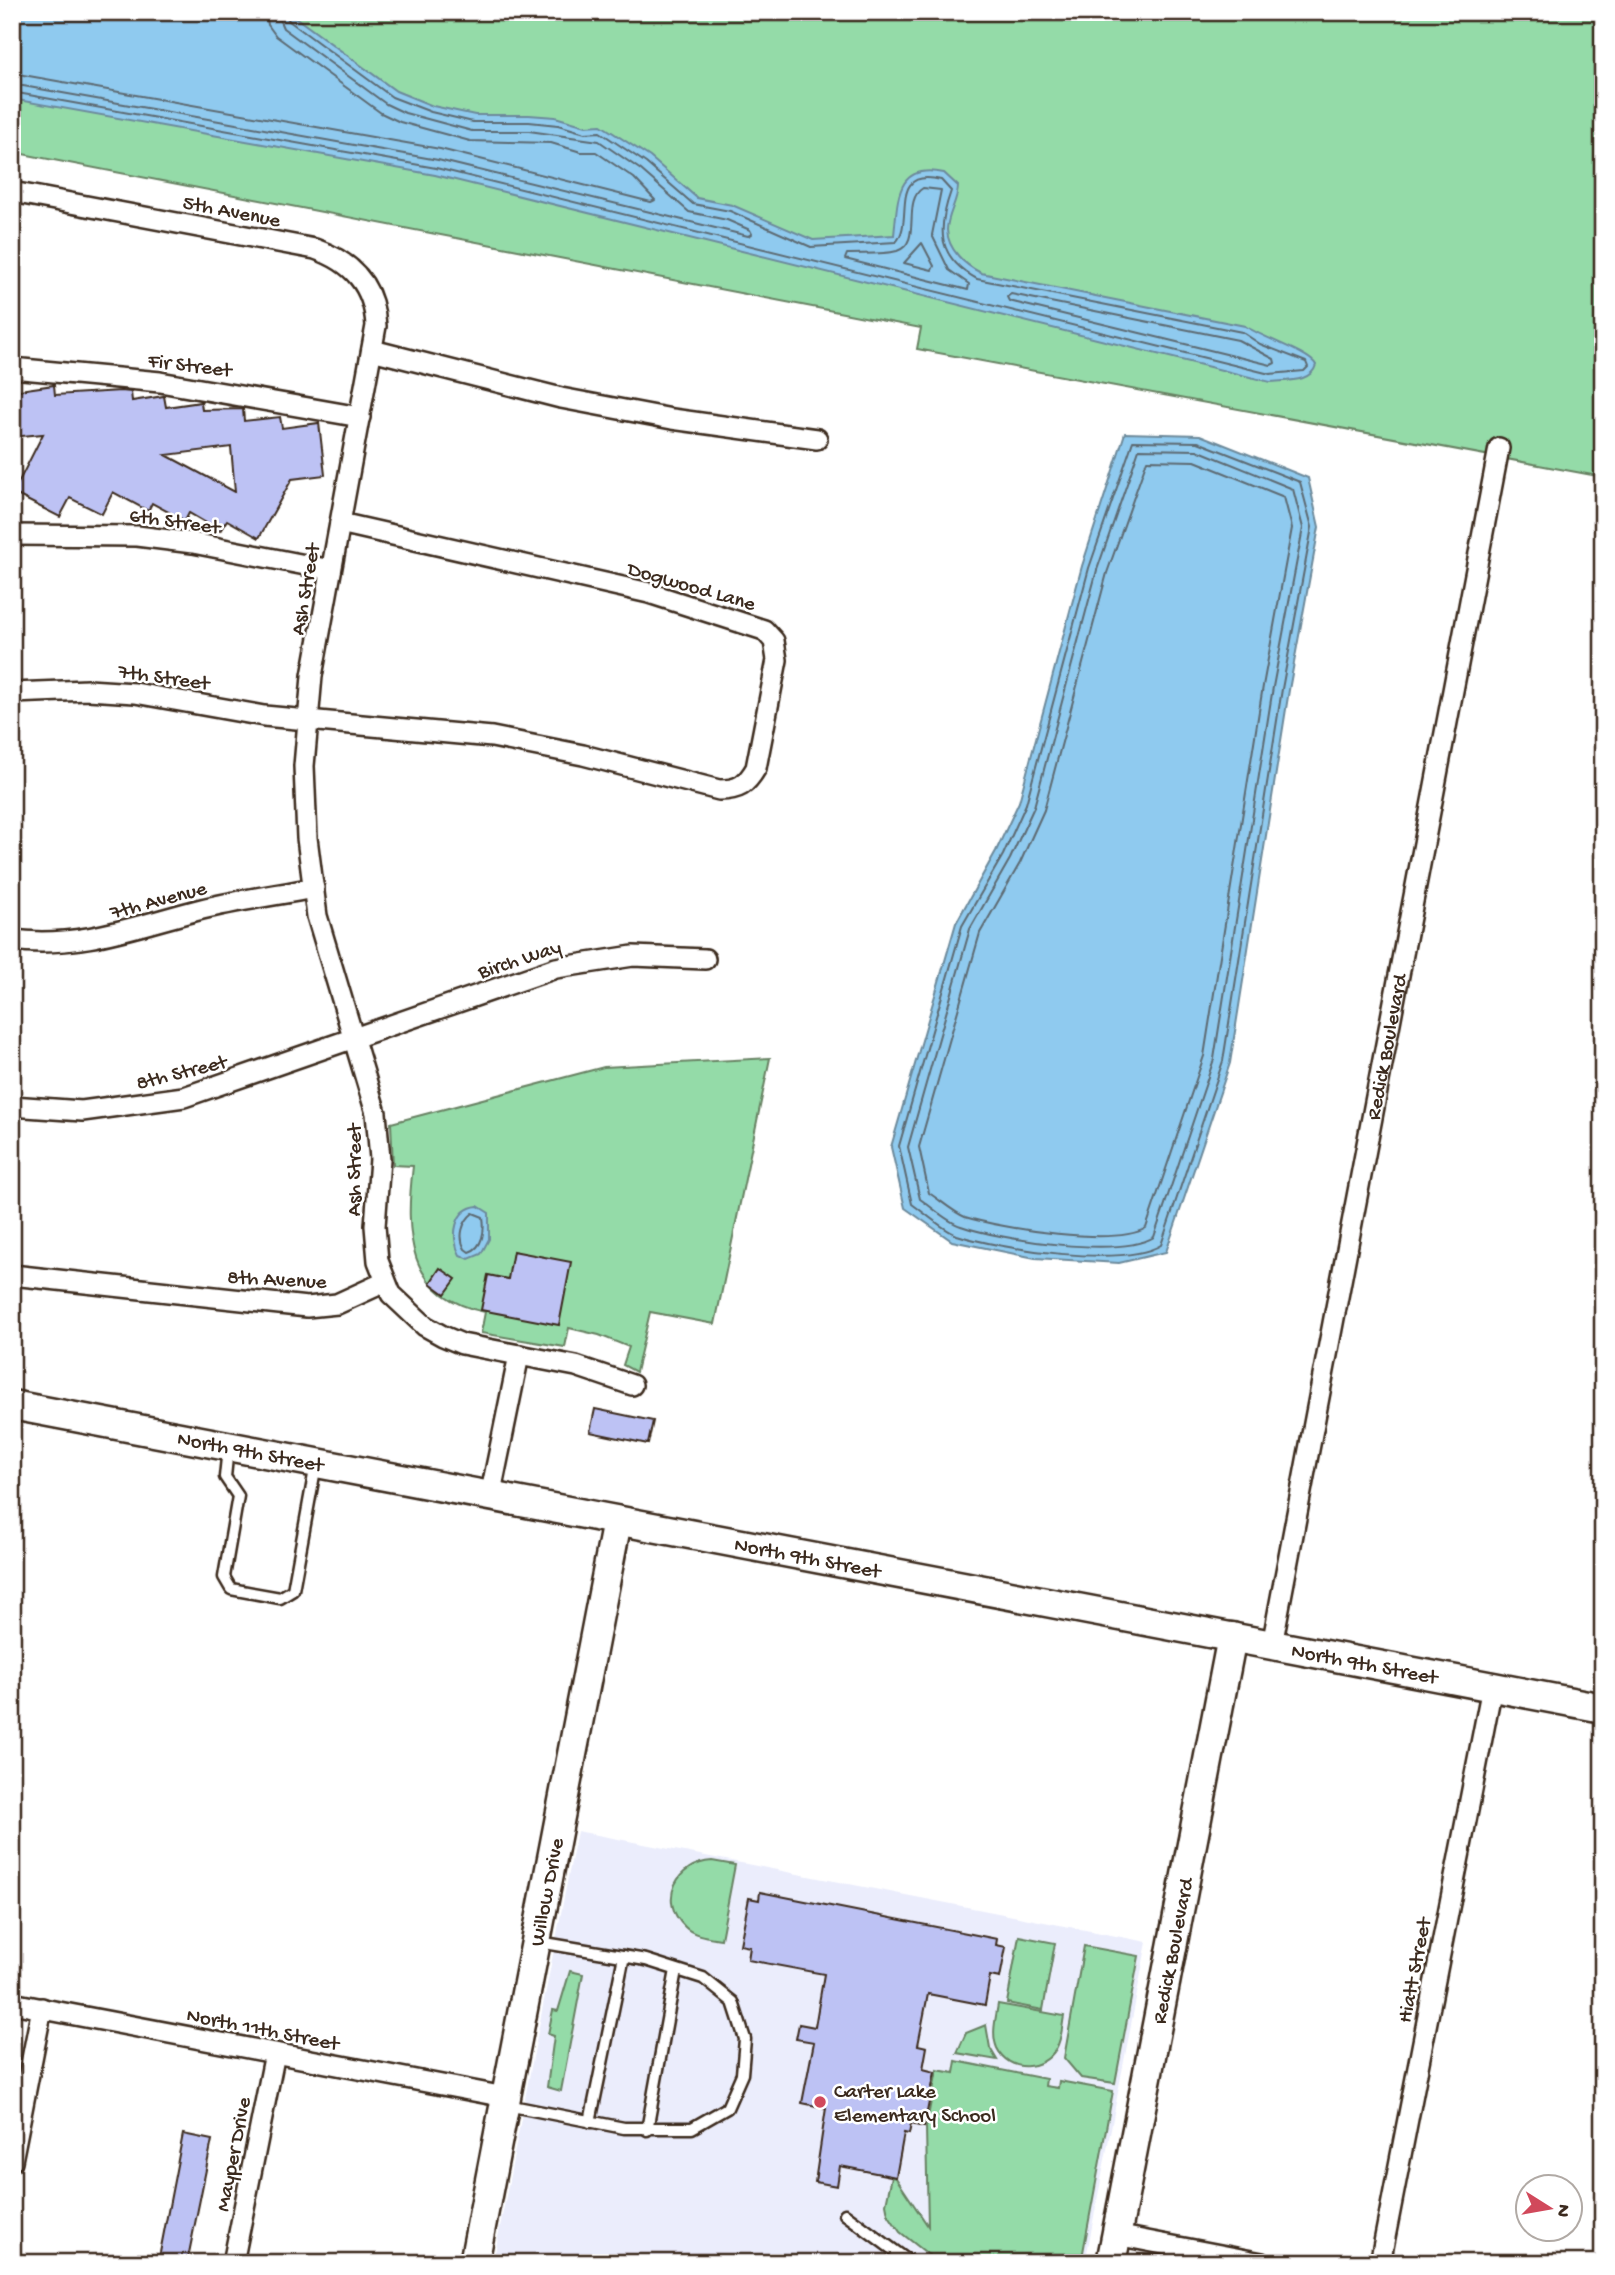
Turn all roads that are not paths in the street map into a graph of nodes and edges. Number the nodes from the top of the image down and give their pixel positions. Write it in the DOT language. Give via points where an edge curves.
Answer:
graph roads {
  1 [pos="12,192"];
  2 [pos="372,350"];
  3 [pos="12,368"];
  4 [pos="360,417"];
  5 [pos="817,439"];
  6 [pos="1499,448"];
  7 [pos="340,523"];
  8 [pos="12,535"];
  9 [pos="331,570"];
  10 [pos="12,693"];
  11 [pos="308,720"];
  12 [pos="314,888"];
  13 [pos="12,940"];
  14 [pos="705,959"];
  15 [pos="354,1039"];
  16 [pos="12,1106"];
  17 [pos="12,1275"];
  18 [pos="385,1282"];
  19 [pos="519,1355"];
  20 [pos="632,1385"];
  21 [pos="12,1405"];
  22 [pos="228,1446"];
  23 [pos="316,1463"];
  24 [pos="490,1497"];
  25 [pos="617,1521"];
  26 [pos="1231,1637"];
  27 [pos="1272,1645"];
  28 [pos="1492,1687"];
  29 [pos="1603,1708"];
  30 [pos="535,1941"];
  31 [pos="624,1956"];
  32 [pos="676,1970"];
  33 [pos="12,2003"];
  34 [pos="42,2008"];
  35 [pos="275,2053"];
  36 [pos="504,2101"];
  37 [pos="590,2122"];
  38 [pos="648,2130"];
  39 [pos="12,2161"];
  40 [pos="845,2214"];
  41 [pos="1116,2235"];
  42 [pos="483,2261"];
  43 [pos="233,2263"];
  44 [pos="911,2263"];
  45 [pos="1111,2263"];
  46 [pos="1262,2263"];
  47 [pos="1380,2263"];
  1 -- 2 [label="street, 5th Avenue" via="336,256 358,273 370,292 376,326"];
  2 -- 4 [label="street, Ash Street"];
  2 -- 5 [label="street" via="561,398"];
  3 -- 4 [label="street, Fir Street" via="184,385"];
  4 -- 7 [label="street, Ash Street"];
  6 -- 27 [label="street, Redick Boulevard"];
  7 -- 9 [label="street, Ash Street"];
  7 -- 11 [label="street, Dogwood Lane" via="649,593 728,616 764,630 775,641 777,660 756,768 747,784 735,790 492,737"];
  8 -- 9 [label="street, 6th Street" via="137,536"];
  9 -- 11 [label="street, Ash Street"];
  10 -- 11 [label="street, 7th Street" via="135,693"];
  11 -- 12 [label="street, Ash Street" via="305,790"];
  12 -- 13 [label="street, 7th Avenue" via="203,909 95,939"];
  12 -- 15 [label="street, Ash Street" via="330,967"];
  14 -- 15 [label="street, Birch Way" via="633,956 585,961"];
  15 -- 16 [label="street, 8th Street" via="184,1097 82,1111"];
  15 -- 18 [label="street, Ash Street" via="376,1113 380,1159 376,1242"];
  17 -- 18 [label="street, 8th Avenue" via="307,1307 337,1304"];
  18 -- 19 [label="street" via="407,1311 443,1336"];
  19 -- 20 [label="street" via="588,1369"];
  19 -- 24 [label="street"];
  21 -- 22 [label="street, North 9th Street"];
  22 -- 23 [label="street, North 9th Street"];
  22 -- 23 [label="lane" via="225,1476 238,1496 224,1577 231,1589 281,1598 293,1590"];
  23 -- 24 [label="street, North 9th Street"];
  24 -- 25 [label="street, North 9th Street"];
  25 -- 26 [label="street, North 9th Street"];
  25 -- 30 [label="street, Willow Drive"];
  26 -- 27 [label="street, North 9th Street"];
  26 -- 41 [label="street, Redick Boulevard"];
  27 -- 28 [label="street, North 9th Street"];
  28 -- 29 [label="street, North 9th Street"];
  28 -- 47 [label="street, Hiatt Street"];
  30 -- 31 [label="lane"];
  30 -- 36 [label="street, Willow Drive"];
  31 -- 32 [label="lane"];
  31 -- 37 [label="lane"];
  32 -- 38 [label="lane"];
  32 -- 38 [label="lane" via="703,1978 733,2002 745,2039 742,2074 726,2108 692,2128"];
  33 -- 34 [label="street, North 11th Street"];
  34 -- 35 [label="street, North 11th Street"];
  34 -- 39 [label="street"];
  35 -- 36 [label="street, North 11th Street"];
  35 -- 43 [label="street, Mayper Drive"];
  36 -- 37 [label="lane"];
  36 -- 42 [label="street, Willow Drive"];
  37 -- 38 [label="lane"];
  40 -- 44 [label="lane"];
  41 -- 45 [label="street, Redick Boulevard"];
  41 -- 46 [label="street"];
}
